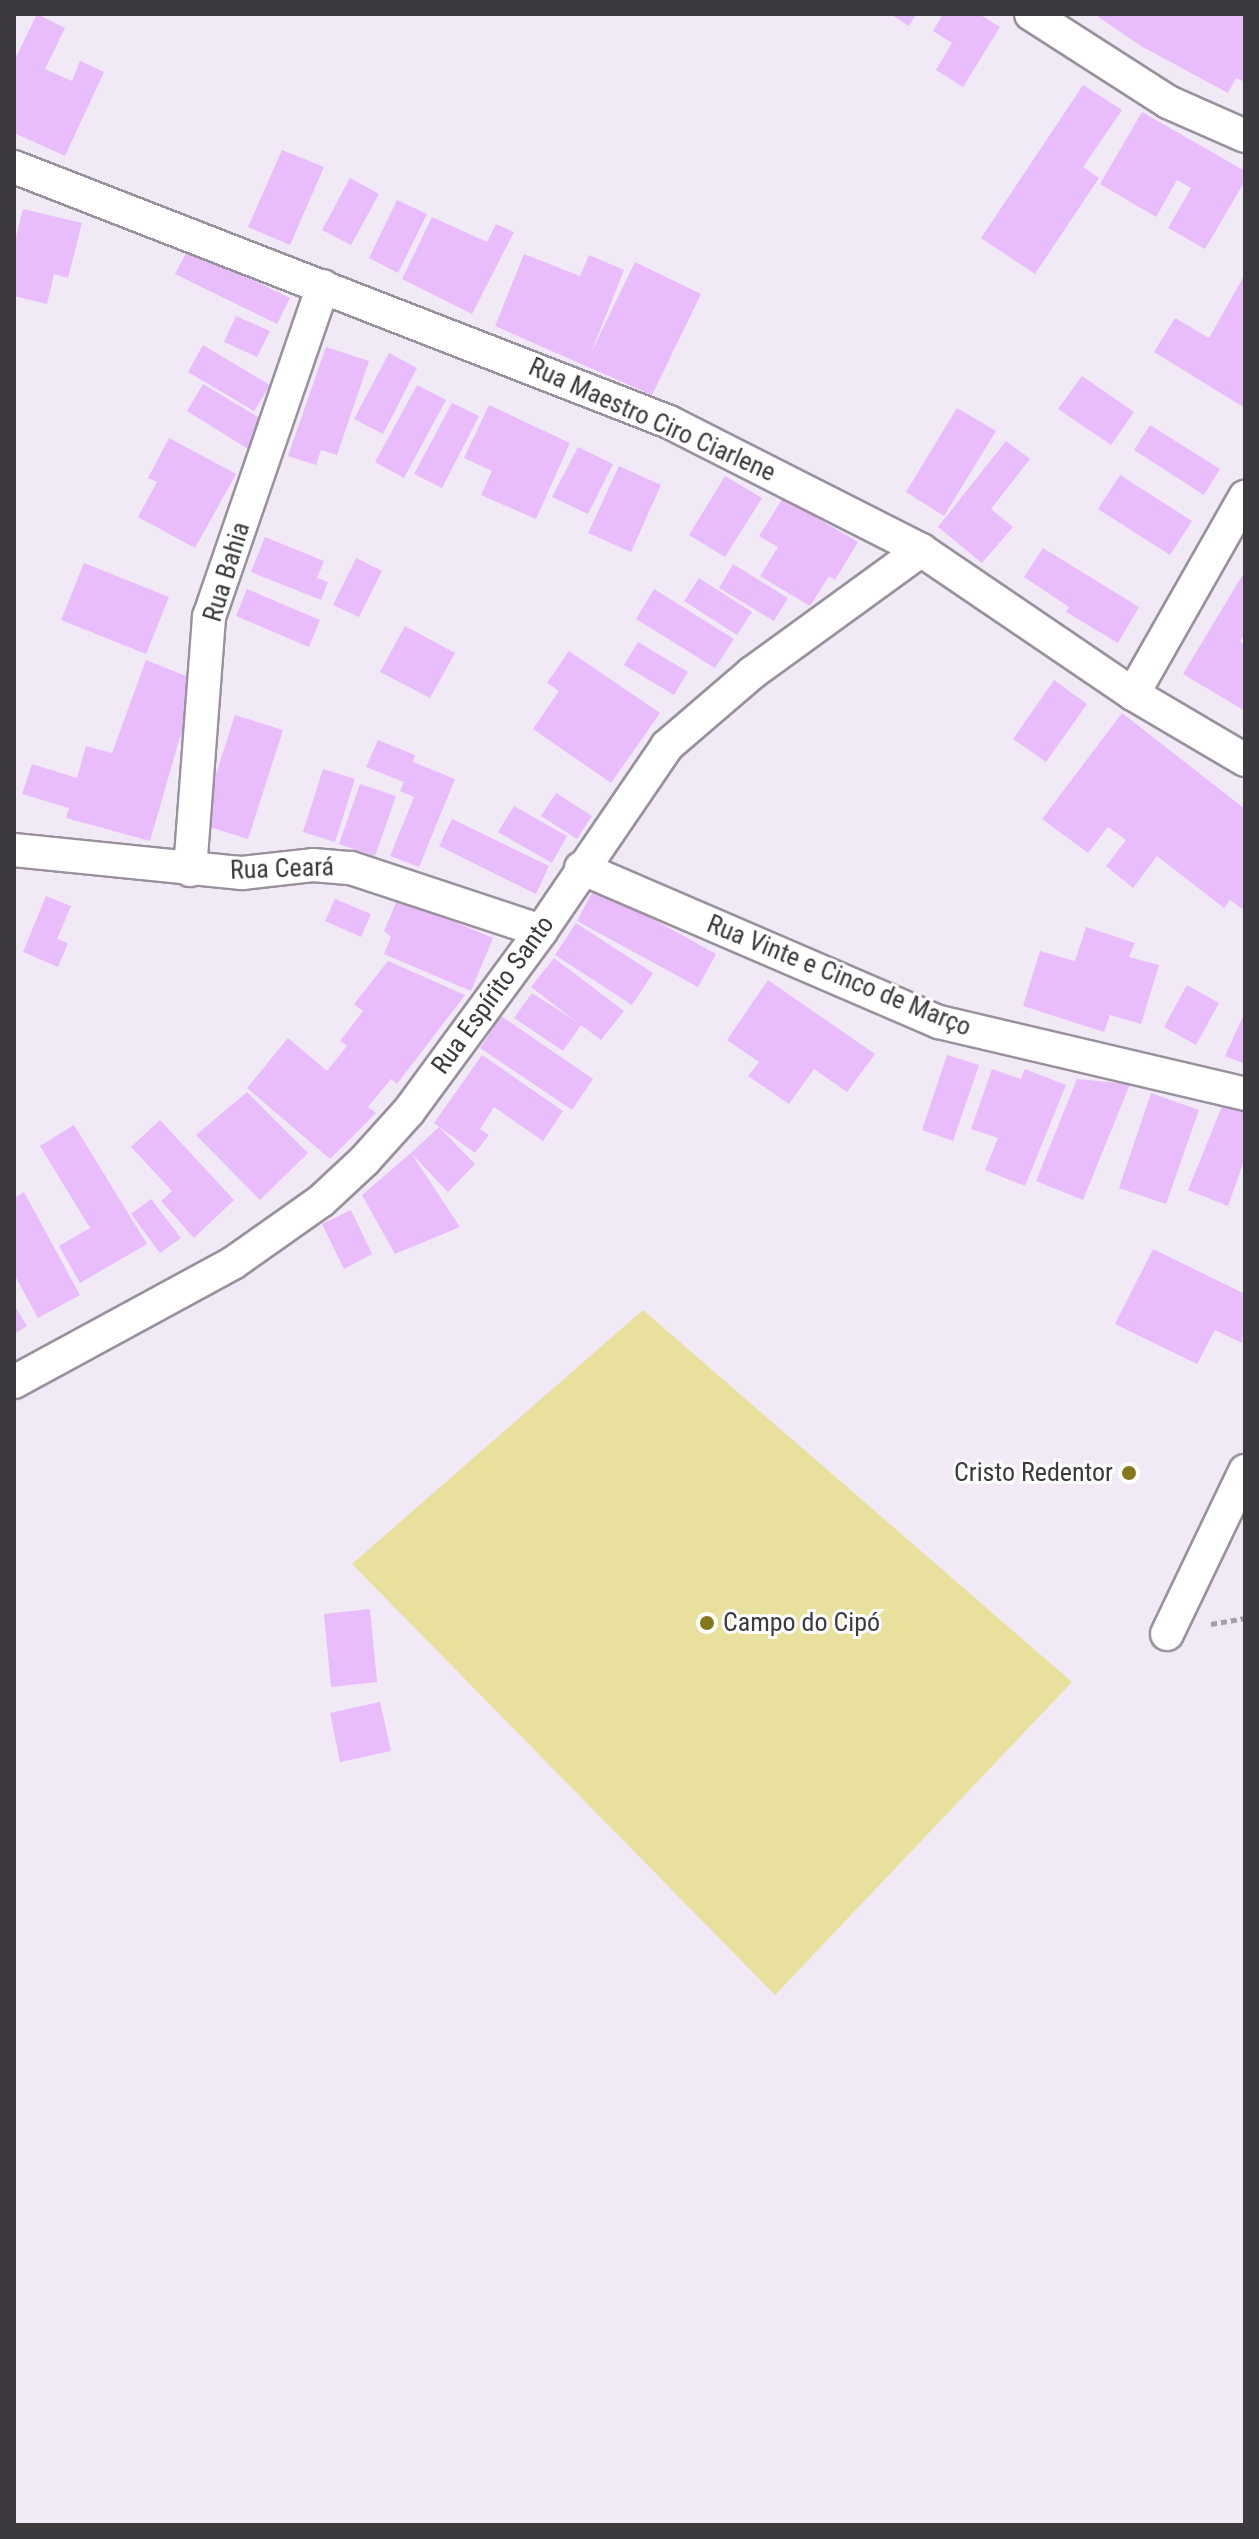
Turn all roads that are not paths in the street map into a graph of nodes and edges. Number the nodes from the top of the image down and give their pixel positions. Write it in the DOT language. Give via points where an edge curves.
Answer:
graph roads {
  1 [pos="1031,14"];
  2 [pos="1245,136"];
  3 [pos="14,167"];
  4 [pos="323,286"];
  5 [pos="1245,497"];
  6 [pos="921,550"];
  7 [pos="1133,694"];
  8 [pos="1245,760"];
  9 [pos="14,850"];
  10 [pos="581,868"];
  11 [pos="190,870"];
  12 [pos="541,931"];
  13 [pos="1245,1094"];
  14 [pos="14,1382"];
  15 [pos="1245,1471"];
  16 [pos="1167,1634"];
  1 -- 2 [label="street" via="1168,102"];
  3 -- 4 [label="street, Rua Maestro Ciro Ciarlene"];
  4 -- 6 [label="street, Rua Maestro Ciro Ciarlene" via="669,422"];
  4 -- 11 [label="street, Rua Bahia" via="209,617"];
  5 -- 7 [label="street"];
  6 -- 7 [label="street, Rua Maestro Ciro Ciarlene"];
  6 -- 10 [label="street, Rua Espírito Santo" via="708,707 667,746"];
  7 -- 8 [label="street, Rua Maestro Ciro Ciarlene"];
  9 -- 11 [label="street, Rua Ceará"];
  10 -- 12 [label="street, Rua Espírito Santo"];
  10 -- 13 [label="street, Rua Vinte e Cinco de Março" via="939,1022"];
  11 -- 12 [label="street, Rua Ceará" via="351,868"];
  12 -- 14 [label="street, Rua Espírito Santo" via="409,1111 321,1201 233,1263"];
  15 -- 16 [label="street"];
}
